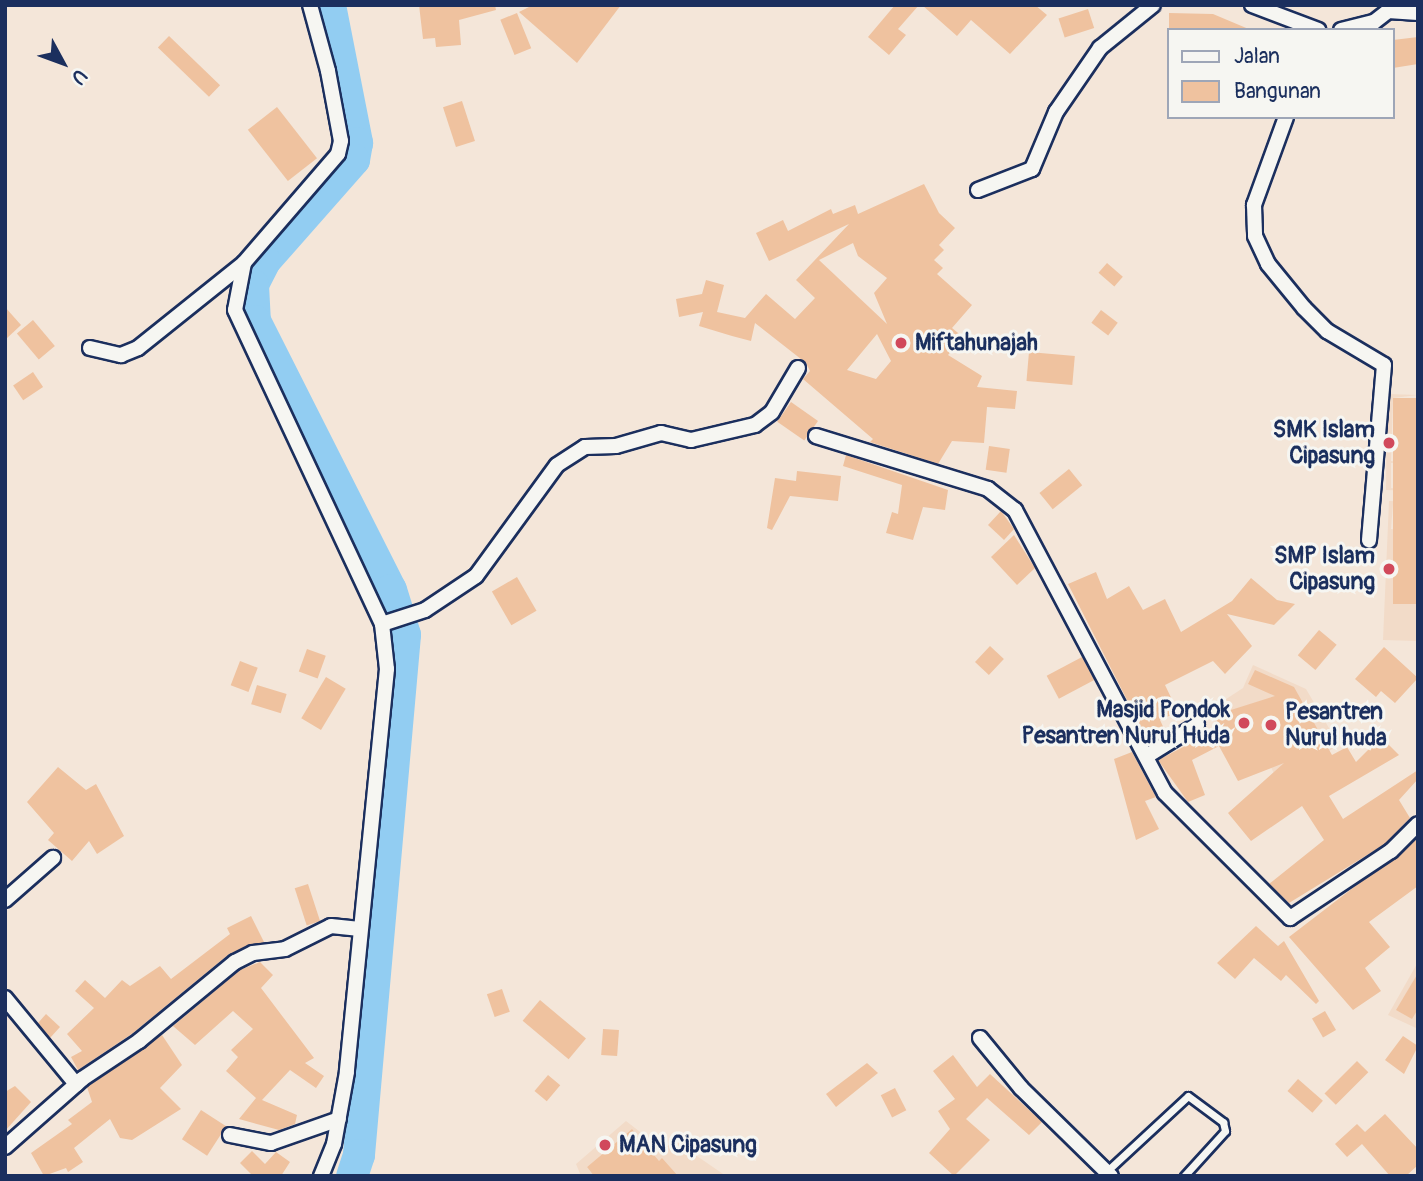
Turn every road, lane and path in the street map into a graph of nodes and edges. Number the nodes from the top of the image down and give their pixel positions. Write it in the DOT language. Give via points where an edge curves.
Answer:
graph roads {
  1 [pos="310,5"];
  2 [pos="1153,5"];
  3 [pos="1252,5"];
  4 [pos="1418,13"];
  5 [pos="1313,28"];
  6 [pos="1349,28"];
  7 [pos="1285,119"];
  8 [pos="978,190"];
  9 [pos="244,263"];
  10 [pos="90,348"];
  11 [pos="798,368"];
  12 [pos="816,436"];
  13 [pos="1369,540"];
  14 [pos="386,623"];
  15 [pos="1197,725"];
  16 [pos="1147,756"];
  17 [pos="1418,824"];
  18 [pos="52,858"];
  19 [pos="5,900"];
  20 [pos="360,929"];
  21 [pos="5,998"];
  22 [pos="980,1038"];
  23 [pos="76,1084"];
  24 [pos="339,1119"];
  25 [pos="230,1135"];
  26 [pos="5,1147"];
  27 [pos="1109,1173"];
  28 [pos="321,1176"];
  29 [pos="1184,1176"];
  1 -- 9 [label="street" via="332,94 338,154"];
  2 -- 8 [label="street" via="1100,48 1056,112 1032,169"];
  3 -- 5 [label="street"];
  4 -- 6 [label="street" via="1388,11 1374,22"];
  7 -- 13 [label="street" via="1254,205 1255,236 1268,264 1304,308 1327,331 1384,365"];
  9 -- 10 [label="street" via="138,348 121,355"];
  9 -- 14 [label="street" via="236,292 240,328"];
  11 -- 14 [label="street" via="772,412 755,425 691,440 661,433 616,446 585,447 556,465 476,576 411,615"];
  12 -- 16 [label="street" via="988,489 1015,510"];
  14 -- 20 [label="street" via="387,669"];
  15 -- 16 [label="street"];
  16 -- 17 [label="street" via="1173,804 1290,918 1391,851"];
  18 -- 19 [label="street"];
  20 -- 23 [label="street" via="331,926 285,949 253,953 235,962 139,1041"];
  20 -- 24 [label="street"];
  21 -- 23 [label="street"];
  22 -- 27 [label="street" via="1021,1088"];
  23 -- 26 [label="street"];
  24 -- 25 [label="street" via="271,1143"];
  24 -- 28 [label="street"];
  27 -- 29 [label="lane" via="1188,1096 1223,1122 1225,1130"];
}
